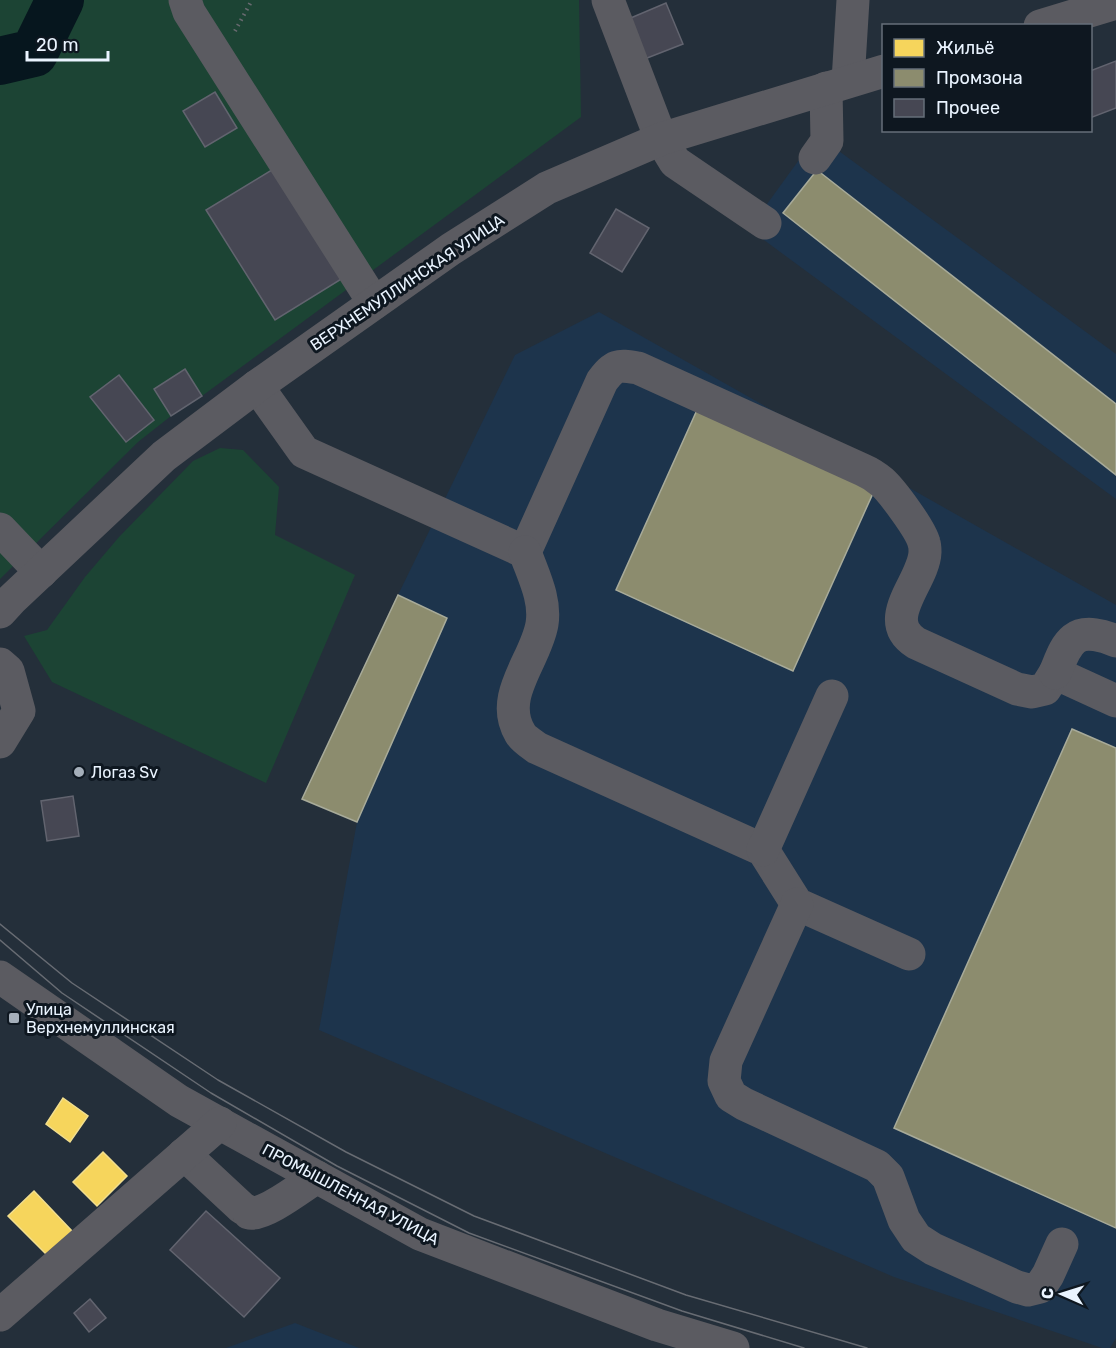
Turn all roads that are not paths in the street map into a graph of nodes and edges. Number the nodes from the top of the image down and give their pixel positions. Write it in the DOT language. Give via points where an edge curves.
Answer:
graph roads {
  1 [pos="185,0"];
  2 [pos="608,0"];
  3 [pos="853,0"];
  4 [pos="1116,3"];
  5 [pos="1047,24"];
  6 [pos="882,72"];
  7 [pos="837,85"];
  8 [pos="661,139"];
  9 [pos="815,158"];
  10 [pos="765,223"];
  11 [pos="374,303"];
  12 [pos="257,386"];
  13 [pos="0,529"];
  14 [pos="525,552"];
  15 [pos="41,572"];
  16 [pos="0,612"];
  17 [pos="1116,641"];
  18 [pos="0,664"];
  19 [pos="1055,674"];
  20 [pos="832,696"];
  21 [pos="1116,701"];
  22 [pos="0,742"];
  23 [pos="763,850"];
  24 [pos="797,904"];
  25 [pos="909,954"];
  26 [pos="0,977"];
  27 [pos="220,1123"];
  28 [pos="184,1154"];
  29 [pos="317,1177"];
  30 [pos="1062,1244"];
  31 [pos="0,1315"];
  32 [pos="651,1337"];
  33 [pos="733,1348"];
  1 -- 11 [label="street"];
  2 -- 8 [label="street"];
  3 -- 7 [label="street"];
  4 -- 5 [label="street"];
  6 -- 7 [label="street, ВЕРХНЕМУЛЛИНСКАЯ УЛИЦА"];
  7 -- 8 [label="street, ВЕРХНЕМУЛЛИНСКАЯ УЛИЦА"];
  7 -- 9 [label="street" via="827,141"];
  8 -- 10 [label="street" via="675,162"];
  8 -- 11 [label="street, ВЕРХНЕМУЛЛИНСКАЯ УЛИЦА" via="547,188"];
  11 -- 12 [label="street, ВЕРХНЕМУЛЛИНСКАЯ УЛИЦА"];
  12 -- 14 [label="street" via="304,452"];
  12 -- 15 [label="street, ВЕРХНЕМУЛЛИНСКАЯ УЛИЦА" via="164,456"];
  13 -- 15 [label="street"];
  14 -- 19 [label="street" via="602,381 611,369 622,365 638,368 876,476 885,484 924,541 925,555 903,607 901,624 906,637 1017,689 1032,692 1046,688"];
  14 -- 23 [label="street" via="543,605 537,642 515,691 514,718 520,735 537,748"];
  15 -- 16 [label="street, ВЕРХНЕМУЛЛИНСКАЯ УЛИЦА"];
  17 -- 19 [label="street" via="1091,634 1075,638"];
  18 -- 22 [label="street" via="8,671 19,711"];
  19 -- 21 [label="street"];
  20 -- 23 [label="street"];
  23 -- 24 [label="street"];
  24 -- 25 [label="street"];
  24 -- 30 [label="street" via="726,1061 724,1081 731,1096 877,1166 888,1177 904,1220 916,1238 1017,1287 1040,1287"];
  26 -- 27 [label="street, ПРОМЫШЛЕННАЯ УЛИЦА" via="179,1101"];
  27 -- 28 [label="street"];
  27 -- 29 [label="street, ПРОМЫШЛЕННАЯ УЛИЦА"];
  28 -- 29 [label="street" via="249,1212 267,1209"];
  28 -- 31 [label="street"];
  29 -- 32 [label="street, ПРОМЫШЛЕННАЯ УЛИЦА" via="420,1234"];
  32 -- 33 [label="street, ПРОМЫШЛЕННАЯ УЛИЦА"];
}
